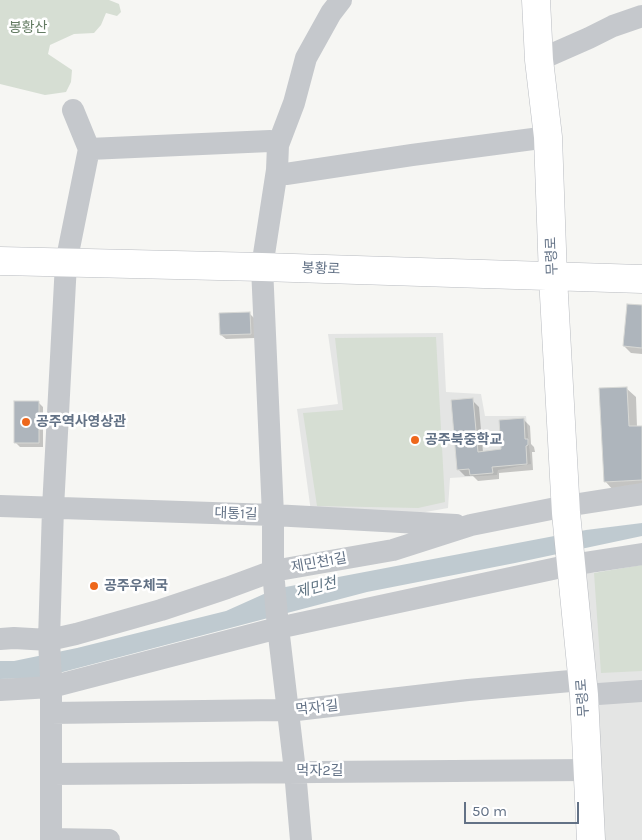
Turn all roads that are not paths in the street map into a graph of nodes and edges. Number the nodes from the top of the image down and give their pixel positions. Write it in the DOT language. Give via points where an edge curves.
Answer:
graph roads {
  1 [pos="342,0"];
  2 [pos="536,0"];
  3 [pos="642,16"];
  4 [pos="539,60"];
  5 [pos="73,110"];
  6 [pos="548,137"];
  7 [pos="278,145"];
  8 [pos="89,149"];
  9 [pos="277,170"];
  10 [pos="0,261"];
  11 [pos="66,263"];
  12 [pos="262,267"];
  13 [pos="553,276"];
  14 [pos="642,279"];
  15 [pos="642,494"];
  16 [pos="0,506"];
  17 [pos="53,508"];
  18 [pos="566,510"];
  19 [pos="273,515"];
  20 [pos="471,526"];
  21 [pos="642,554"];
  22 [pos="570,561"];
  23 [pos="273,578"];
  24 [pos="277,624"];
  25 [pos="0,639"];
  26 [pos="49,640"];
  27 [pos="51,684"];
  28 [pos="583,687"];
  29 [pos="0,690"];
  30 [pos="642,691"];
  31 [pos="288,711"];
  32 [pos="51,713"];
  33 [pos="588,770"];
  34 [pos="295,771"];
  35 [pos="52,774"];
  36 [pos="51,840"];
  37 [pos="109,840"];
  38 [pos="301,840"];
  39 [pos="591,840"];
  1 -- 7 [label="street" via="306,58"];
  2 -- 4 [label="main road, 무령로"];
  3 -- 4 [label="street"];
  4 -- 6 [label="main road, 무령로"];
  5 -- 8 [label="street"];
  6 -- 9 [label="street" via="286,174"];
  6 -- 13 [label="main road, 무령로"];
  7 -- 8 [label="street" via="270,141"];
  7 -- 9 [label="street"];
  8 -- 11 [label="street"];
  9 -- 12 [label="street"];
  10 -- 11 [label="main road, 봉황로"];
  11 -- 12 [label="main road, 봉황로"];
  11 -- 17 [label="street"];
  12 -- 13 [label="main road, 봉황로"];
  12 -- 19 [label="street"];
  13 -- 14 [label="main road, 봉황로"];
  13 -- 18 [label="main road, 무령로"];
  15 -- 18 [label="street, 제민천1길"];
  16 -- 17 [label="street, 대통1길"];
  17 -- 19 [label="street, 대통1길"];
  17 -- 26 [label="street"];
  18 -- 20 [label="street, 제민천1길"];
  18 -- 22 [label="main road, 무령로"];
  19 -- 20 [label="street, 대통1길"];
  19 -- 23 [label="street"];
  20 -- 23 [label="street, 제민천1길" via="393,550"];
  21 -- 22 [label="street"];
  22 -- 24 [label="street"];
  22 -- 28 [label="main road, 무령로"];
  23 -- 24 [label="street"];
  23 -- 26 [label="street, 제민천1길" via="226,588 101,628"];
  24 -- 27 [label="street"];
  24 -- 31 [label="street"];
  25 -- 26 [label="street, 제민천1길"];
  26 -- 27 [label="street"];
  27 -- 29 [label="street"];
  27 -- 32 [label="street"];
  28 -- 30 [label="street, 먹자1길"];
  28 -- 31 [label="street, 먹자1길" via="468,690"];
  28 -- 33 [label="main road, 무령로"];
  31 -- 32 [label="street, 먹자1길"];
  31 -- 34 [label="street"];
  32 -- 35 [label="street"];
  33 -- 34 [label="street, 먹자2길"];
  33 -- 39 [label="main road, 무령로"];
  34 -- 35 [label="street, 먹자2길"];
  34 -- 38 [label="street"];
  35 -- 36 [label="street"];
  36 -- 37 [label="street"];
}
